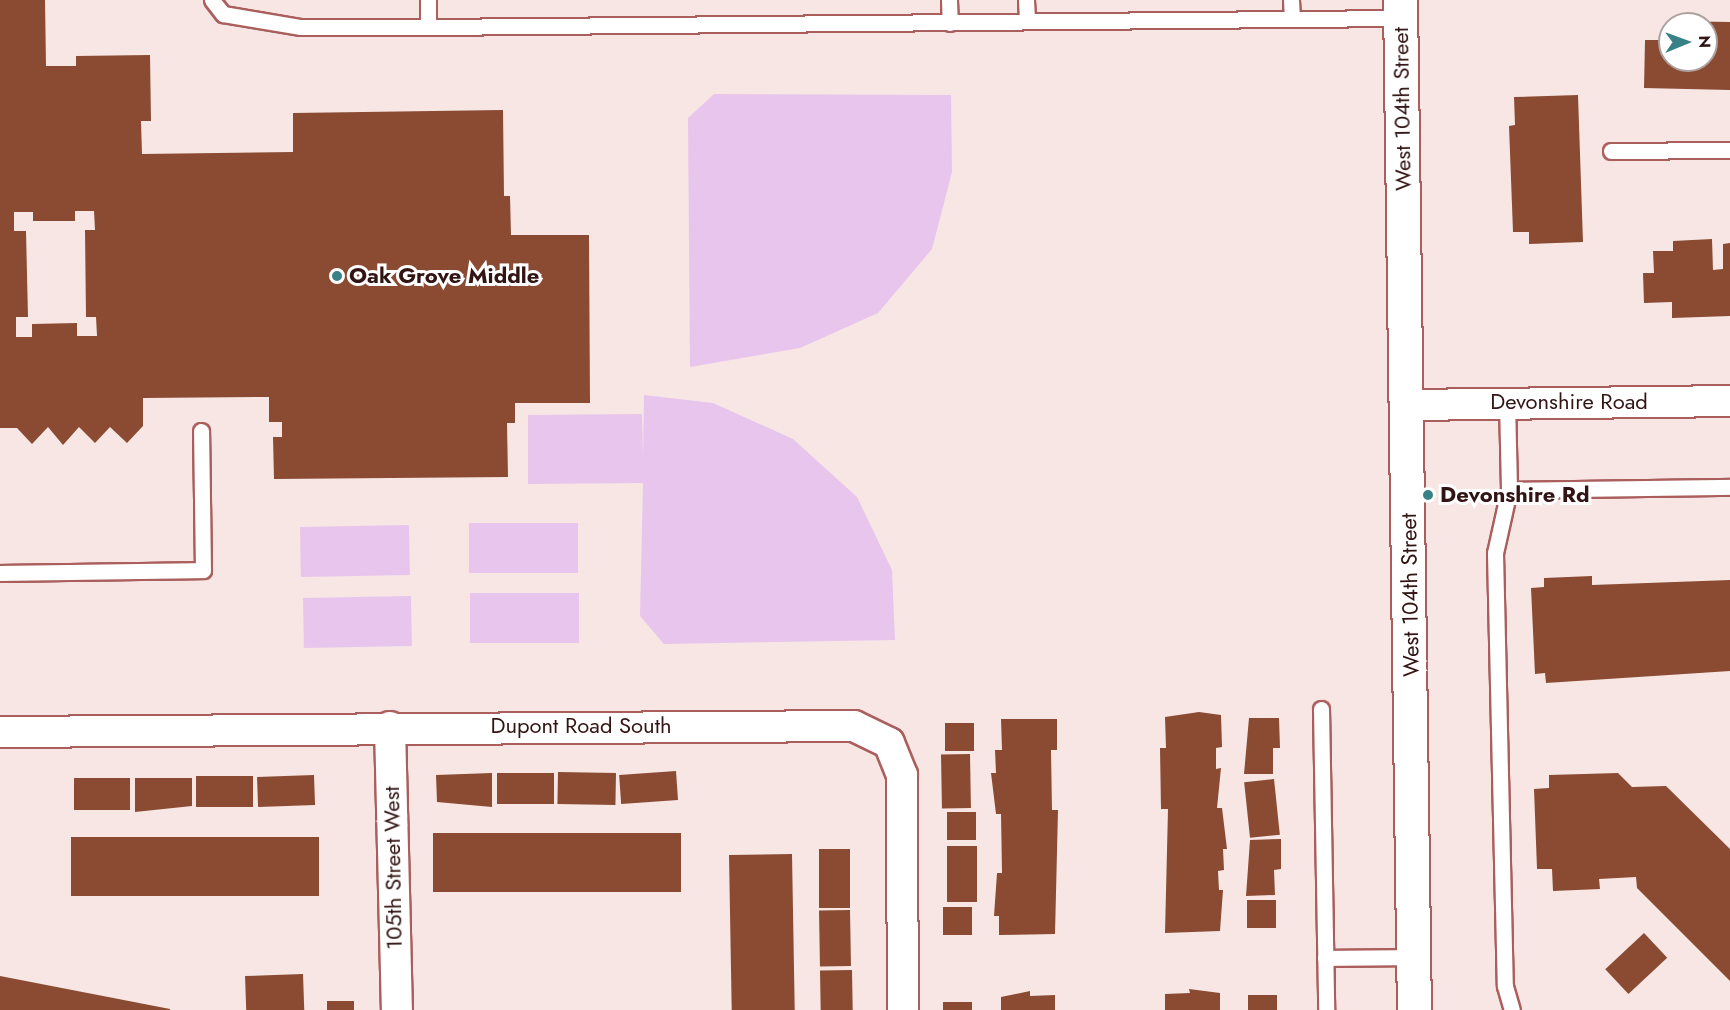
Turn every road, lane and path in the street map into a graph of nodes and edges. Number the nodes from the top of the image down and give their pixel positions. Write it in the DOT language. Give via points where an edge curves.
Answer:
graph roads {
  1 [pos="212,0"];
  2 [pos="428,0"];
  3 [pos="949,0"];
  4 [pos="1026,0"];
  5 [pos="1291,0"];
  6 [pos="1400,9"];
  7 [pos="1292,19"];
  8 [pos="1027,21"];
  9 [pos="950,23"];
  10 [pos="428,27"];
  11 [pos="1730,150"];
  12 [pos="1611,151"];
  13 [pos="1507,401"];
  14 [pos="1730,401"];
  15 [pos="1408,405"];
  16 [pos="201,431"];
  17 [pos="1730,487"];
  18 [pos="1509,490"];
  19 [pos="0,573"];
  20 [pos="1321,709"];
  21 [pos="390,727"];
  22 [pos="0,732"];
  23 [pos="1414,957"];
  24 [pos="1325,958"];
  25 [pos="397,1010"];
  26 [pos="903,1010"];
  27 [pos="1326,1010"];
  28 [pos="1413,1010"];
  29 [pos="1512,1010"];
  1 -- 10 [label="lane" via="223,14 301,27"];
  2 -- 10 [label="lane"];
  3 -- 9 [label="lane"];
  4 -- 8 [label="lane"];
  5 -- 7 [label="lane"];
  6 -- 7 [label="lane"];
  6 -- 15 [label="street, West 104th Street"];
  7 -- 8 [label="lane"];
  8 -- 9 [label="lane"];
  9 -- 10 [label="lane"];
  11 -- 12 [label="lane"];
  13 -- 14 [label="street, Devonshire Road"];
  13 -- 15 [label="street, Devonshire Road"];
  13 -- 18 [label="lane"];
  15 -- 23 [label="street, West 104th Street"];
  16 -- 19 [label="lane" via="203,570"];
  17 -- 18 [label="lane"];
  18 -- 29 [label="lane" via="1495,553 1505,986"];
  20 -- 24 [label="lane"];
  21 -- 22 [label="street, Dupont Road South"];
  21 -- 25 [label="street, 105th Street West"];
  21 -- 26 [label="street, Dupont Road South" via="826,725 854,726 889,743 902,776"];
  23 -- 24 [label="lane"];
  23 -- 28 [label="street, West 104th Street"];
  24 -- 27 [label="lane"];
}
